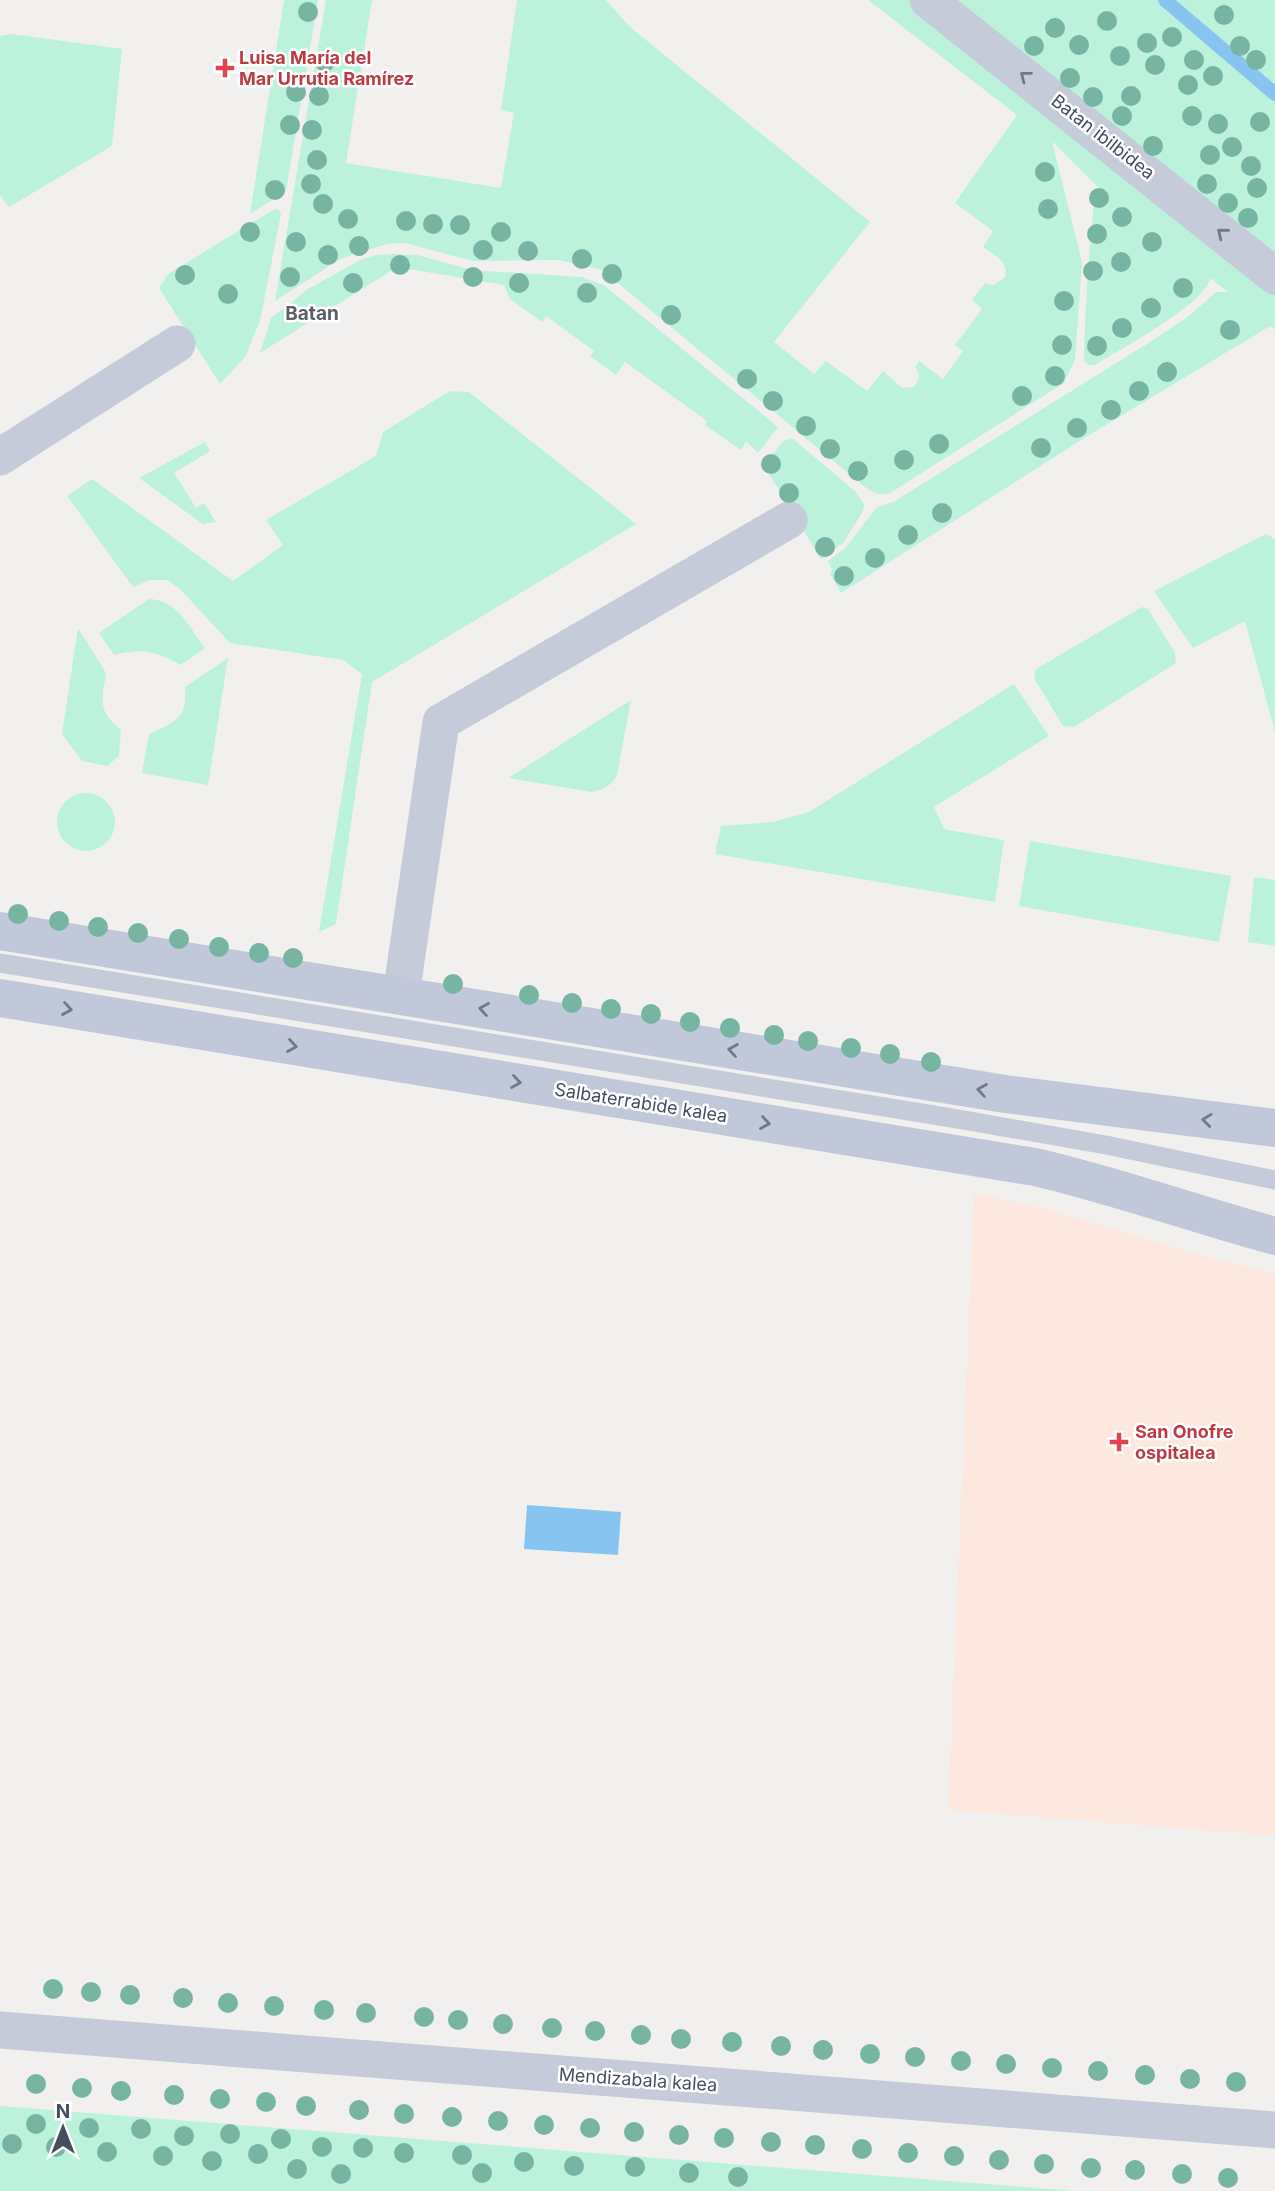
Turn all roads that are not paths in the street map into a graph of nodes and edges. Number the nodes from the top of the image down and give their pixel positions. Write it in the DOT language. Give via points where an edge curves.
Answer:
graph roads {
  1 [pos="929,0"];
  2 [pos="1275,276"];
  3 [pos="177,344"];
  4 [pos="0,457"];
  5 [pos="789,520"];
  6 [pos="0,931"];
  7 [pos="0,963"];
  8 [pos="401,995"];
  9 [pos="0,998"];
  10 [pos="1275,1128"];
  11 [pos="1275,1180"];
  12 [pos="1275,1236"];
  13 [pos="0,2030"];
  14 [pos="1275,2130"];
  2 -- 1 [label="street, Batan ibilbidea, one-way"];
  3 -- 4 [label="street"];
  5 -- 8 [label="street" via="441,722"];
  6 -- 8 [label="street"];
  7 -- 11 [label="lane, Salbaterrabide kalea" via="952,1118"];
  10 -- 8 [label="street, one-way" via="1005,1094"];
  9 -- 12 [label="street, Salbaterrabide kalea, one-way" via="1035,1167"];
  13 -- 14 [label="street, Mendizabala kalea"];
}
